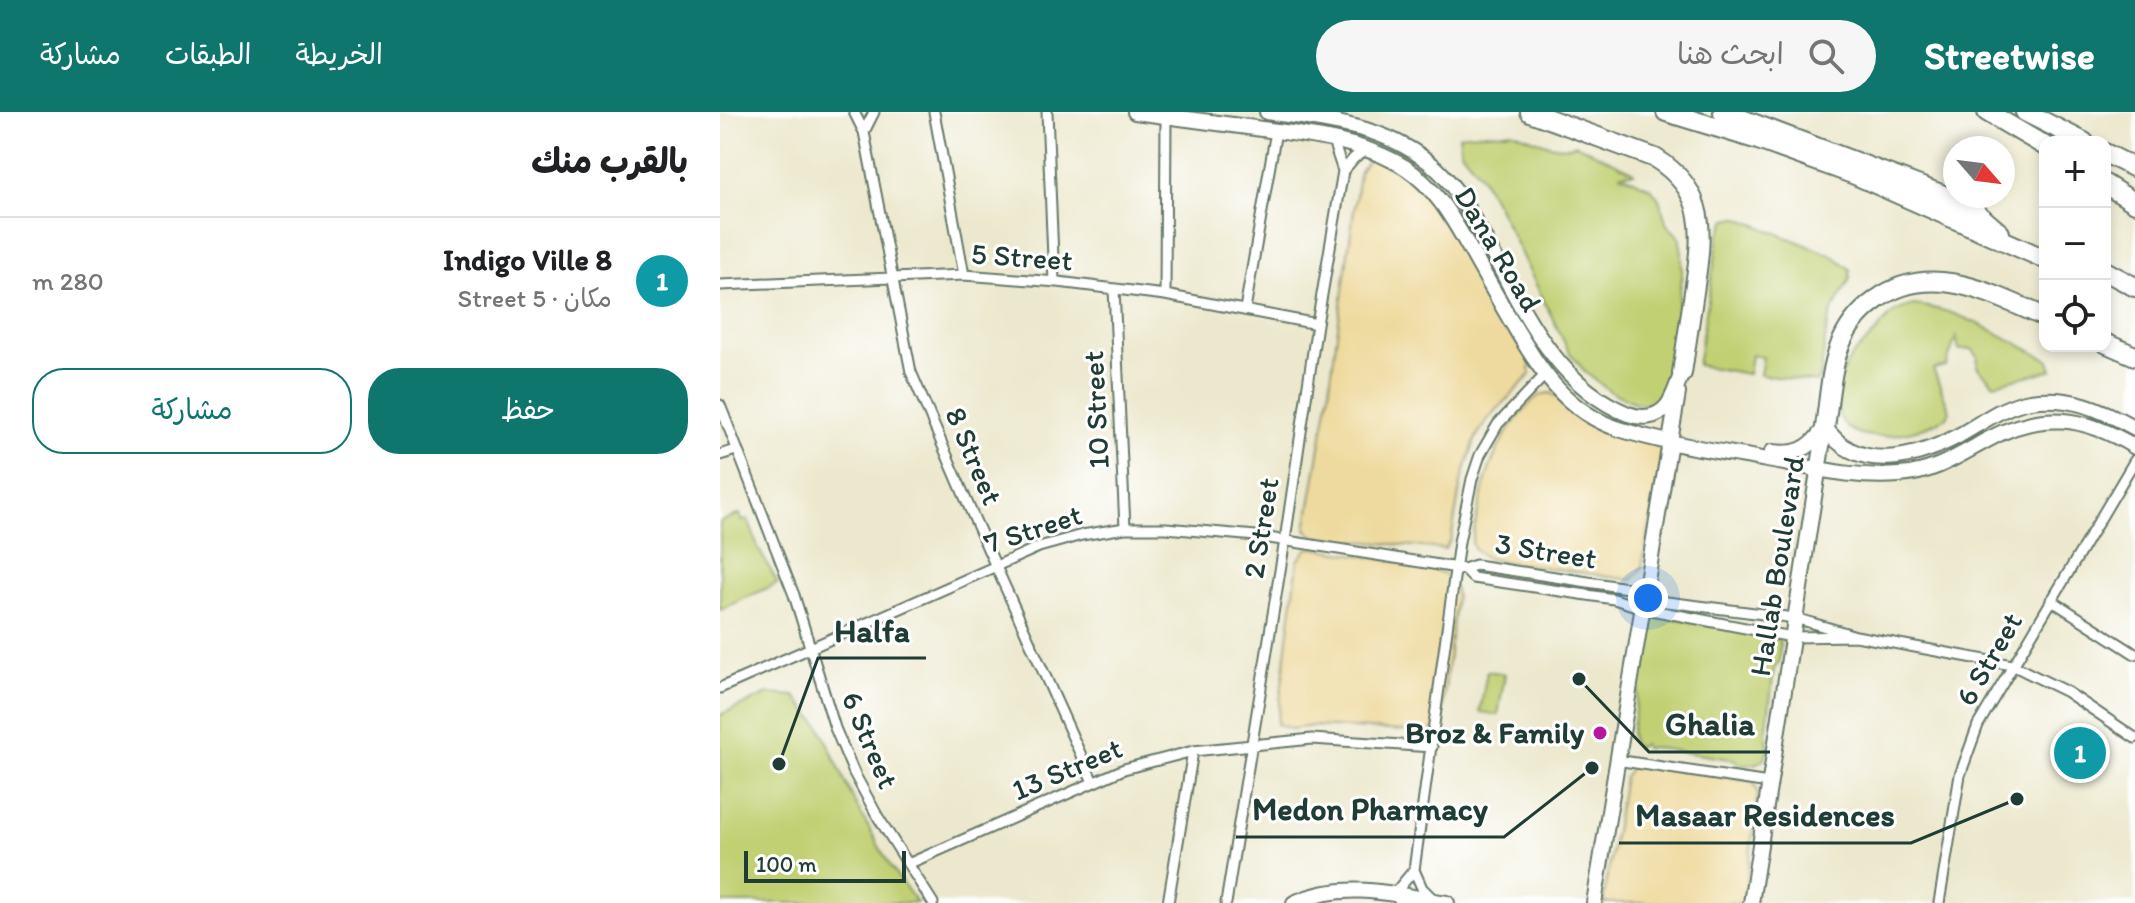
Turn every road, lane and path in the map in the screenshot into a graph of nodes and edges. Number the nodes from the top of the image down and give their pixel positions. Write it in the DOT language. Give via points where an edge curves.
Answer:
graph roads {
  1 [pos="854,112"];
  2 [pos="874,112"];
  3 [pos="934,112"];
  4 [pos="1047,112"];
  5 [pos="1135,112"];
  6 [pos="1267,112"];
  7 [pos="1530,112"];
  8 [pos="1666,112"];
  9 [pos="1723,112"];
  10 [pos="1987,112"];
  11 [pos="2025,112"];
  12 [pos="1166,116"];
  13 [pos="1276,131"];
  14 [pos="864,132"];
  15 [pos="2072,136"];
  16 [pos="1333,141"];
  17 [pos="2039,142"];
  18 [pos="1368,149"];
  19 [pos="2111,156"];
  20 [pos="2135,168"];
  21 [pos="1343,171"];
  22 [pos="2111,188"];
  23 [pos="2135,203"];
  24 [pos="2009,243"];
  25 [pos="2039,256"];
  26 [pos="2111,274"];
  27 [pos="964,275"];
  28 [pos="893,280"];
  29 [pos="1054,282"];
  30 [pos="720,285"];
  31 [pos="2135,287"];
  32 [pos="1114,289"];
  33 [pos="1165,295"];
  34 [pos="1245,309"];
  35 [pos="2039,315"];
  36 [pos="1317,324"];
  37 [pos="2111,346"];
  38 [pos="2135,356"];
  39 [pos="1682,373"];
  40 [pos="1544,376"];
  41 [pos="720,405"];
  42 [pos="1825,427"];
  43 [pos="2135,428"];
  44 [pos="1670,441"];
  45 [pos="2135,447"];
  46 [pos="736,450"];
  47 [pos="720,455"];
  48 [pos="1739,455"];
  49 [pos="2135,460"];
  50 [pos="1818,469"];
  51 [pos="1125,528"];
  52 [pos="1285,540"];
  53 [pos="995,564"];
  54 [pos="1460,569"];
  55 [pos="1643,600"];
  56 [pos="2051,600"];
  57 [pos="1795,618"];
  58 [pos="1856,636"];
  59 [pos="1792,637"];
  60 [pos="810,646"];
  61 [pos="2135,654"];
  62 [pos="2012,665"];
  63 [pos="720,688"];
  64 [pos="2135,738"];
  65 [pos="1252,744"];
  66 [pos="1432,747"];
  67 [pos="1193,751"];
  68 [pos="1616,760"];
  69 [pos="1093,782"];
  70 [pos="1769,783"];
  71 [pos="908,864"];
  72 [pos="1414,870"];
  73 [pos="1398,899"];
  74 [pos="1230,900"];
  75 [pos="1593,900"];
  76 [pos="1441,902"];
  77 [pos="933,903"];
  78 [pos="1168,903"];
  79 [pos="1294,903"];
  80 [pos="1751,903"];
  81 [pos="1939,903"];
  1 -- 14 [label="street, 8 Street"];
  2 -- 14 [label="street"];
  3 -- 27 [label="street"];
  4 -- 29 [label="street"];
  5 -- 12 [label="street, Dana Road"];
  6 -- 39 [label="street, Dana Road" via="1377,132 1439,171 1466,207 1547,347 1600,400 1633,416 1652,416 1667,406"];
  7 -- 39 [label="highway" via="1655,158 1687,187 1701,238"];
  8 -- 24 [label="highway" via="1855,175"];
  9 -- 24 [label="highway" via="1954,199"];
  10 -- 17 [label="highway"];
  11 -- 15 [label="highway"];
  12 -- 13 [label="street, Dana Road"];
  12 -- 33 [label="street"];
  13 -- 16 [label="street, Dana Road"];
  13 -- 34 [label="street"];
  14 -- 28 [label="street, 8 Street"];
  16 -- 18 [label="street, Dana Road"];
  16 -- 21 [label="street, 2 Street"];
  18 -- 21 [label="street"];
  18 -- 40 [label="street, Dana Road" via="1416,175 1440,199"];
  19 -- 20 [label="highway"];
  21 -- 36 [label="street, 2 Street"];
  22 -- 23 [label="highway"];
  24 -- 25 [label="highway"];
  26 -- 31 [label="highway"];
  27 -- 28 [label="street, 5 Street"];
  27 -- 29 [label="street, 5 Street"];
  28 -- 30 [label="street, 5 Street"];
  28 -- 53 [label="street, 8 Street" via="911,372"];
  29 -- 32 [label="street, 5 Street"];
  32 -- 33 [label="street, 5 Street"];
  32 -- 51 [label="street, 10 Street"];
  33 -- 34 [label="street, 5 Street"];
  34 -- 36 [label="street, 5 Street"];
  35 -- 42 [label="highway" via="1950,281 1893,290 1865,309 1844,337"];
  36 -- 52 [label="street, 2 Street"];
  37 -- 38 [label="highway"];
  39 -- 44 [label="street"];
  40 -- 44 [label="street, Dana Road" via="1596,420"];
  40 -- 54 [label="street" via="1505,415 1480,455 1469,491"];
  41 -- 46 [label="street, 6 Street"];
  42 -- 43 [label="street" via="1844,448 1879,459 1933,447 2000,411 2033,401 2080,403"];
  42 -- 48 [label="street, Dana Road" via="1801,451"];
  42 -- 50 [label="street, Hallab Boulevard"];
  44 -- 48 [label="street, Dana Road"];
  44 -- 55 [label="street"];
  45 -- 50 [label="street, Dana Road" via="2097,427 2049,420 2013,428 1953,461 1912,474"];
  46 -- 47 [label="street"];
  46 -- 60 [label="street, 6 Street"];
  48 -- 50 [label="street, Dana Road"];
  49 -- 56 [label="street, 6 Street"];
  50 -- 57 [label="street, Hallab Boulevard"];
  51 -- 52 [label="street, 7 Street"];
  51 -- 53 [label="street, 7 Street" via="1082,535"];
  52 -- 54 [label="street, 3 Street"];
  52 -- 65 [label="street, 2 Street"];
  53 -- 60 [label="street, 7 Street"];
  53 -- 69 [label="street, 8 Street"];
  54 -- 55 [label="street, 3 Street" via="1479,565 1628,588"];
  54 -- 66 [label="street"];
  55 -- 57 [label="street, 3 Street"];
  55 -- 59 [label="street, 3 Street"];
  55 -- 68 [label="street"];
  56 -- 61 [label="street"];
  56 -- 62 [label="street, 6 Street"];
  57 -- 58 [label="street, 3 Street"];
  57 -- 59 [label="street, Hallab Boulevard"];
  58 -- 59 [label="street, 3 Street"];
  58 -- 62 [label="street, 3 Street"];
  59 -- 70 [label="street, Hallab Boulevard"];
  60 -- 63 [label="street"];
  60 -- 71 [label="street, 6 Street" via="854,773"];
  62 -- 64 [label="street" via="2067,692"];
  62 -- 81 [label="street, 6 Street" via="1978,725 1960,775"];
  65 -- 66 [label="street" via="1342,739"];
  65 -- 67 [label="street, 13 Street"];
  65 -- 74 [label="street, 2 Street"];
  66 -- 72 [label="street"];
  67 -- 69 [label="street, 13 Street"];
  67 -- 78 [label="street"];
  68 -- 70 [label="street"];
  68 -- 75 [label="street"];
  69 -- 71 [label="street, 13 Street"];
  70 -- 80 [label="street, Hallab Boulevard"];
  71 -- 77 [label="street, 6 Street"];
  72 -- 73 [label="street"];
  72 -- 76 [label="street" via="1422,888"];
  73 -- 76 [label="street"];
  73 -- 79 [label="street" via="1333,890"];
}
